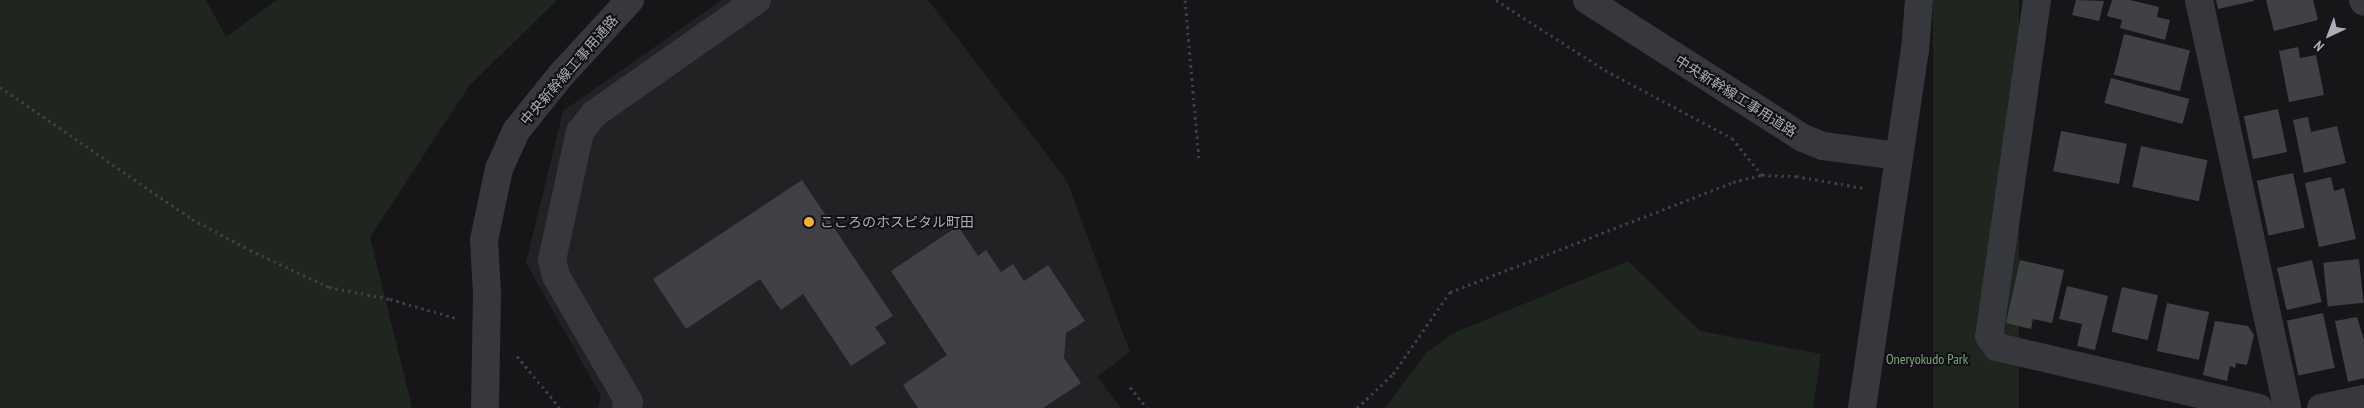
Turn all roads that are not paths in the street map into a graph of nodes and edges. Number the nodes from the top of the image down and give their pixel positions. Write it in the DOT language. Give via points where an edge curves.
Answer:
graph roads {
  1 [pos="630,0"];
  2 [pos="757,0"];
  3 [pos="1588,0"];
  4 [pos="1919,0"];
  5 [pos="2037,0"];
  6 [pos="2199,0"];
  7 [pos="1899,156"];
  8 [pos="2364,399"];
  9 [pos="485,408"];
  10 [pos="626,408"];
  11 [pos="1862,408"];
  12 [pos="2259,408"];
  13 [pos="2287,408"];
  14 [pos="2321,408"];
  1 -- 9 [label="street, 中央新幹線工事用通路" via="561,75 516,131 499,169 484,240"];
  2 -- 10 [label="street" via="594,114 580,132 552,260 556,276 629,402"];
  3 -- 7 [label="street, 中央新幹線工事用道路" via="1803,138 1823,146"];
  4 -- 7 [label="street"];
  5 -- 12 [label="street" via="1989,336 1997,347"];
  6 -- 13 [label="street"];
  7 -- 11 [label="street"];
  8 -- 14 [label="street"];
}
